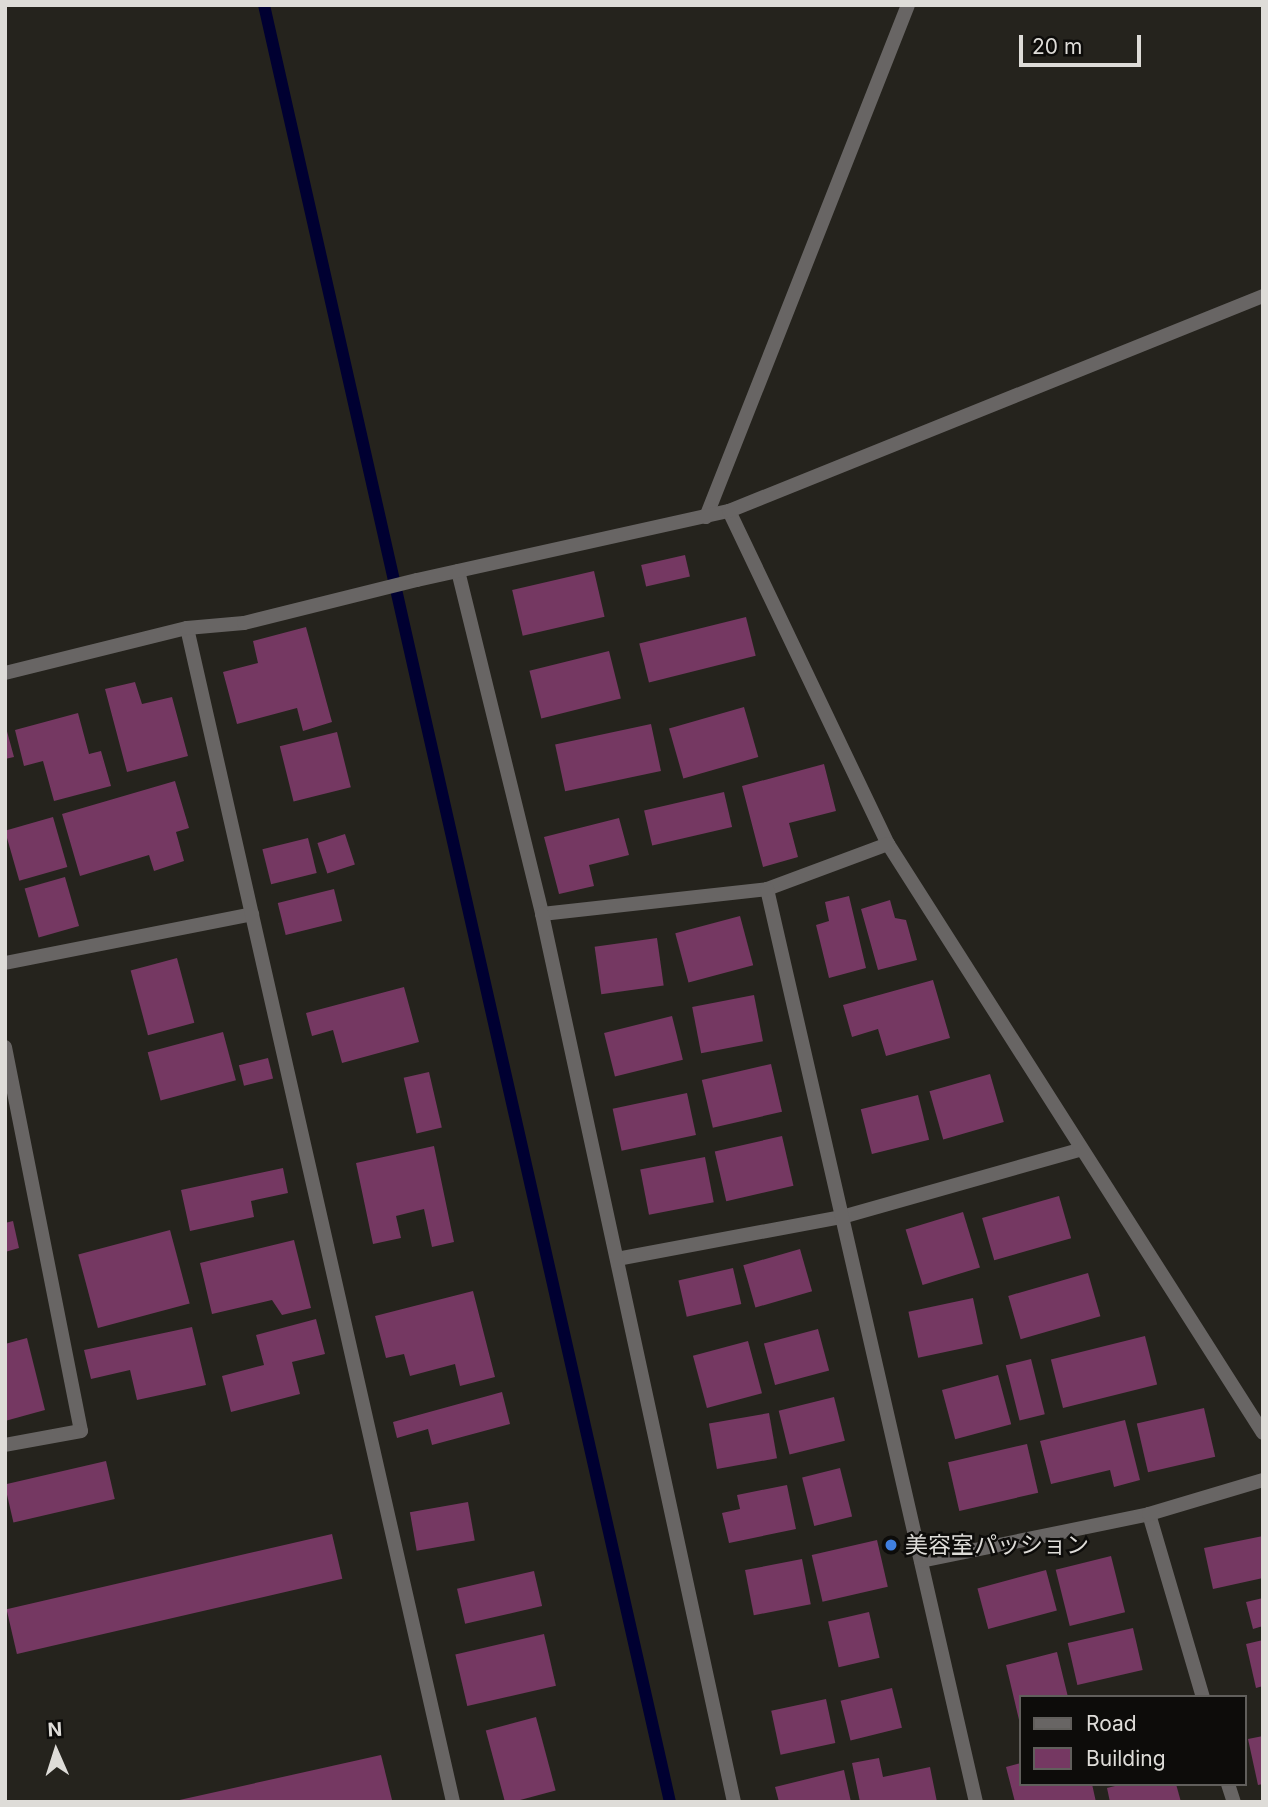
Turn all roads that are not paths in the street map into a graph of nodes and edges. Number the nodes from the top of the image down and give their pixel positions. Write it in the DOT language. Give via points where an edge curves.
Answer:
graph roads {
  1 [pos="908,5"];
  2 [pos="1263,296"];
  3 [pos="729,511"];
  4 [pos="706,517"];
  5 [pos="458,571"];
  6 [pos="187,628"];
  7 [pos="5,673"];
  8 [pos="888,844"];
  9 [pos="767,889"];
  10 [pos="252,914"];
  11 [pos="542,914"];
  12 [pos="5,963"];
  13 [pos="5,1047"];
  14 [pos="1082,1149"];
  15 [pos="842,1217"];
  16 [pos="617,1259"];
  17 [pos="1263,1433"];
  18 [pos="5,1445"];
  19 [pos="1263,1480"];
  20 [pos="1149,1514"];
  21 [pos="921,1561"];
  22 [pos="1202,1695"];
  23 [pos="453,1802"];
  24 [pos="734,1802"];
  25 [pos="976,1802"];
  1 -- 4 [label="street"];
  2 -- 3 [label="street"];
  3 -- 4 [label="street"];
  3 -- 8 [label="street"];
  4 -- 5 [label="street"];
  5 -- 6 [label="street" via="244,623"];
  5 -- 11 [label="street"];
  6 -- 7 [label="street"];
  6 -- 10 [label="street"];
  8 -- 9 [label="street"];
  8 -- 14 [label="street"];
  9 -- 11 [label="street"];
  9 -- 15 [label="street"];
  10 -- 12 [label="street"];
  10 -- 23 [label="street"];
  11 -- 16 [label="street"];
  13 -- 18 [label="street" via="81,1431"];
  14 -- 15 [label="street"];
  14 -- 17 [label="street"];
  15 -- 16 [label="street"];
  15 -- 21 [label="street"];
  16 -- 24 [label="street"];
  19 -- 20 [label="street"];
  20 -- 21 [label="street"];
  20 -- 22 [label="street"];
  21 -- 25 [label="street"];
}
